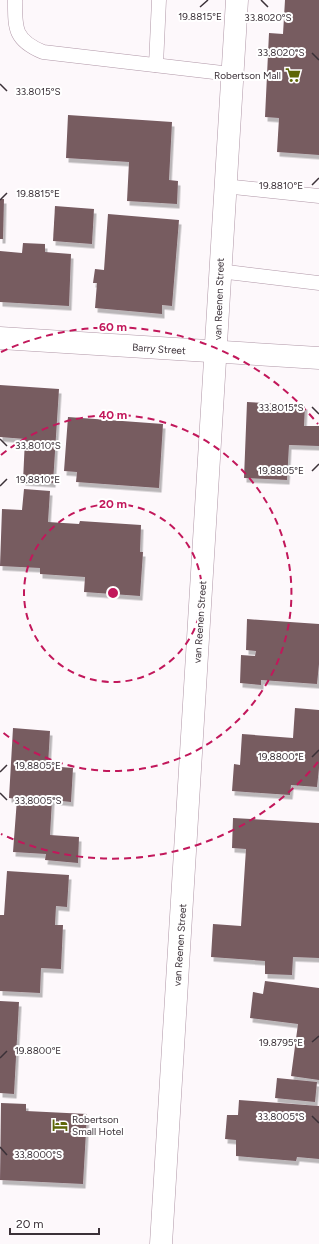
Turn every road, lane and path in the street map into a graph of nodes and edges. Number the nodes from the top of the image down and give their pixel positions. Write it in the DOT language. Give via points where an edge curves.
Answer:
graph roads {
  1 [pos="15,0"];
  2 [pos="159,0"];
  3 [pos="237,0"];
  4 [pos="156,65"];
  5 [pos="231,74"];
  6 [pos="224,186"];
  7 [pos="319,196"];
  8 [pos="219,272"];
  9 [pos="319,283"];
  10 [pos="0,338"];
  11 [pos="217,352"];
  12 [pos="319,358"];
  13 [pos="161,1244"];
  1 -- 4 [label="lane" via="15,28 30,47 43,52"];
  2 -- 4 [label="lane"];
  3 -- 5 [label="street, van Reenen Street"];
  4 -- 5 [label="lane"];
  5 -- 6 [label="street, van Reenen Street"];
  6 -- 7 [label="lane"];
  6 -- 8 [label="street, van Reenen Street"];
  8 -- 9 [label="lane"];
  8 -- 11 [label="street, van Reenen Street"];
  10 -- 11 [label="street, Barry Street"];
  11 -- 12 [label="street, Barry Street"];
  11 -- 13 [label="street, van Reenen Street"];
}
